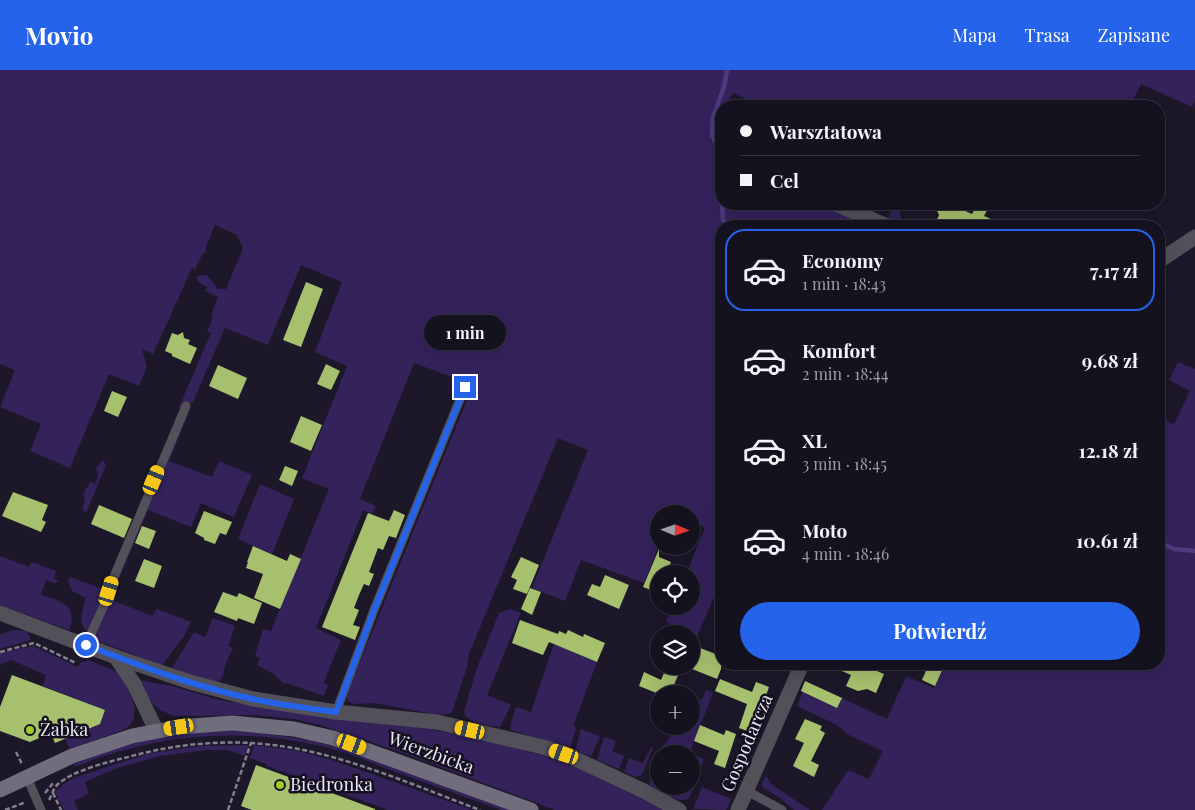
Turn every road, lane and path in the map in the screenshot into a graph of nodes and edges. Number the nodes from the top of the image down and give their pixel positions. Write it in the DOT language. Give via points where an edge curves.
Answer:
graph roads {
  1 [pos="850,210"];
  2 [pos="873,220"];
  3 [pos="1195,237"];
  4 [pos="1165,257"];
  5 [pos="465,387"];
  6 [pos="186,406"];
  7 [pos="3,617"];
  8 [pos="86,645"];
  9 [pos="0,652"];
  10 [pos="116,657"];
  11 [pos="76,663"];
  12 [pos="799,670"];
  13 [pos="336,712"];
  14 [pos="156,730"];
  15 [pos="253,738"];
  16 [pos="251,742"];
  17 [pos="16,752"];
  18 [pos="342,755"];
  19 [pos="112,756"];
  20 [pos="25,772"];
  21 [pos="0,790"];
  22 [pos="747,791"];
  23 [pos="36,798"];
  24 [pos="462,798"];
  25 [pos="4,810"];
  26 [pos="42,810"];
  27 [pos="61,810"];
  28 [pos="228,810"];
  29 [pos="480,810"];
  30 [pos="531,810"];
  31 [pos="679,810"];
  32 [pos="738,810"];
  33 [pos="782,810"];
  1 -- 2 [label="street"];
  3 -- 4 [label="street"];
  5 -- 13 [label="lane"];
  6 -- 8 [label="lane"];
  7 -- 8 [label="street"];
  8 -- 10 [label="street"];
  9 -- 11 [label="path" via="34,643"];
  10 -- 13 [label="street" via="244,697"];
  10 -- 14 [label="street" via="134,684"];
  12 -- 22 [label="street, Gospodarcza"];
  13 -- 31 [label="street" via="437,722 543,747"];
  14 -- 20 [label="street, Wierzbicka"];
  14 -- 30 [label="street, Wierzbicka" via="232,724 276,726 314,733"];
  15 -- 16 [label="path"];
  16 -- 27 [label="path" via="198,744 149,751 116,760 62,782 53,792"];
  16 -- 28 [label="path"];
  16 -- 29 [label="path" via="350,762"];
  17 -- 20 [label="path"];
  18 -- 24 [label="path"];
  19 -- 23 [label="path" via="65,774 52,783 44,795"];
  20 -- 21 [label="street, Wierzbicka"];
  20 -- 23 [label="lane"];
  22 -- 32 [label="street, Gospodarcza"];
  22 -- 33 [label="lane"];
  23 -- 25 [label="path"];
  23 -- 26 [label="lane"];
}
